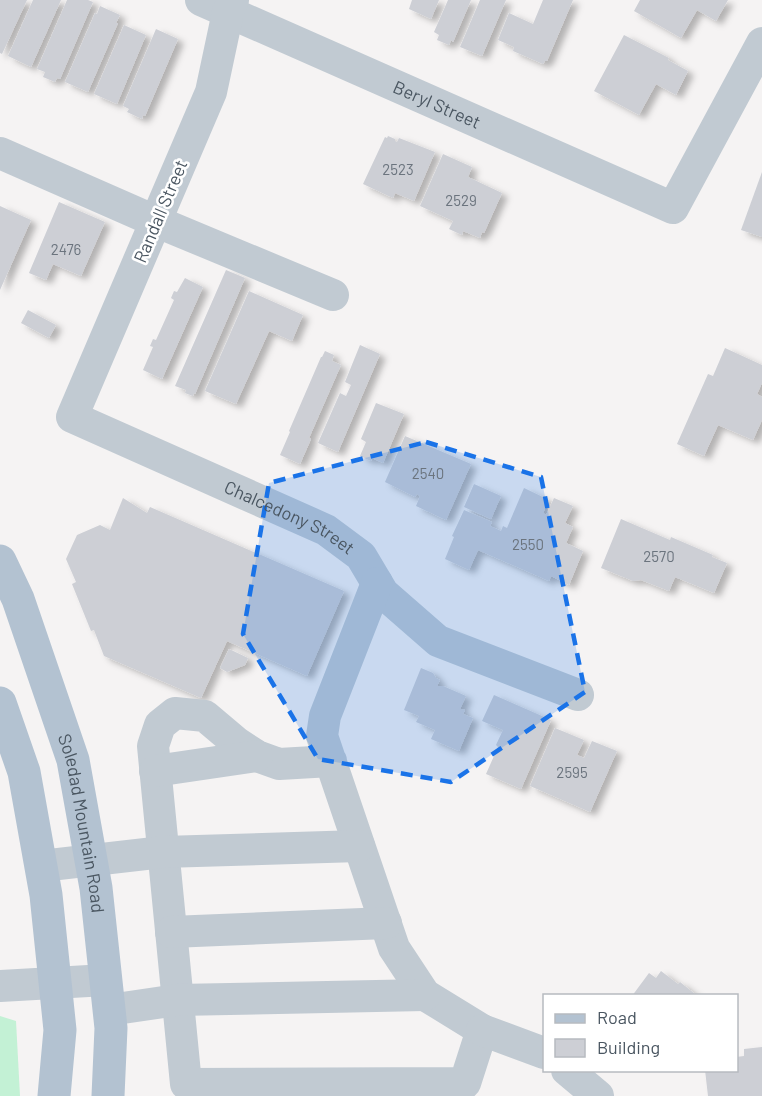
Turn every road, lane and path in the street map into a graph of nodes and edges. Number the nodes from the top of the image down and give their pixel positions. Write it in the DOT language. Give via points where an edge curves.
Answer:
graph roads {
  1 [pos="221,4"];
  2 [pos="762,43"];
  3 [pos="751,93"];
  4 [pos="0,153"];
  5 [pos="155,221"];
  6 [pos="333,295"];
  7 [pos="72,417"];
  8 [pos="0,561"];
  9 [pos="377,583"];
  10 [pos="578,695"];
  11 [pos="0,703"];
  12 [pos="257,756"];
  13 [pos="331,762"];
  14 [pos="155,771"];
  15 [pos="359,846"];
  16 [pos="163,852"];
  17 [pos="91,860"];
  18 [pos="41,866"];
  19 [pos="386,923"];
  20 [pos="171,932"];
  21 [pos="55,983"];
  22 [pos="0,986"];
  23 [pos="107,995"];
  24 [pos="425,995"];
  25 [pos="177,1000"];
  26 [pos="483,1029"];
  27 [pos="543,1053"];
  28 [pos="568,1072"];
  29 [pos="54,1096"];
  30 [pos="108,1096"];
  31 [pos="598,1096"];
  1 -- 3 [label="street, Beryl Street" via="673,208"];
  1 -- 5 [label="street, Randall Street" via="211,92"];
  2 -- 3 [label="street"];
  4 -- 5 [label="street"];
  5 -- 6 [label="street"];
  5 -- 7 [label="street, Randall Street"];
  7 -- 9 [label="street, Chalcedony Street" via="327,530 361,556"];
  8 -- 17 [label="main road, Soledad Mountain Road" via="18,599 73,760"];
  9 -- 10 [label="street, Chalcedony Street" via="383,593 438,641"];
  9 -- 13 [label="street" via="325,716 322,736"];
  11 -- 18 [label="main road" via="24,772"];
  12 -- 13 [label="street" via="279,764"];
  12 -- 14 [label="street"];
  12 -- 14 [label="street" via="205,716 175,713 160,725 153,746"];
  13 -- 15 [label="street"];
  14 -- 16 [label="street"];
  15 -- 16 [label="street"];
  15 -- 19 [label="street"];
  16 -- 17 [label="street"];
  16 -- 20 [label="street"];
  17 -- 18 [label="street"];
  17 -- 23 [label="main road, Soledad Mountain Road"];
  18 -- 21 [label="main road"];
  19 -- 20 [label="street"];
  19 -- 24 [label="street" via="394,948"];
  20 -- 25 [label="street"];
  21 -- 22 [label="street"];
  21 -- 23 [label="street"];
  21 -- 29 [label="main road" via="60,1030"];
  23 -- 25 [label="street"];
  23 -- 30 [label="main road, Soledad Mountain Road" via="111,1038"];
  24 -- 25 [label="street"];
  24 -- 26 [label="street"];
  25 -- 26 [label="street" via="186,1084 465,1083"];
  26 -- 27 [label="street"];
  28 -- 31 [label="street"];
}
